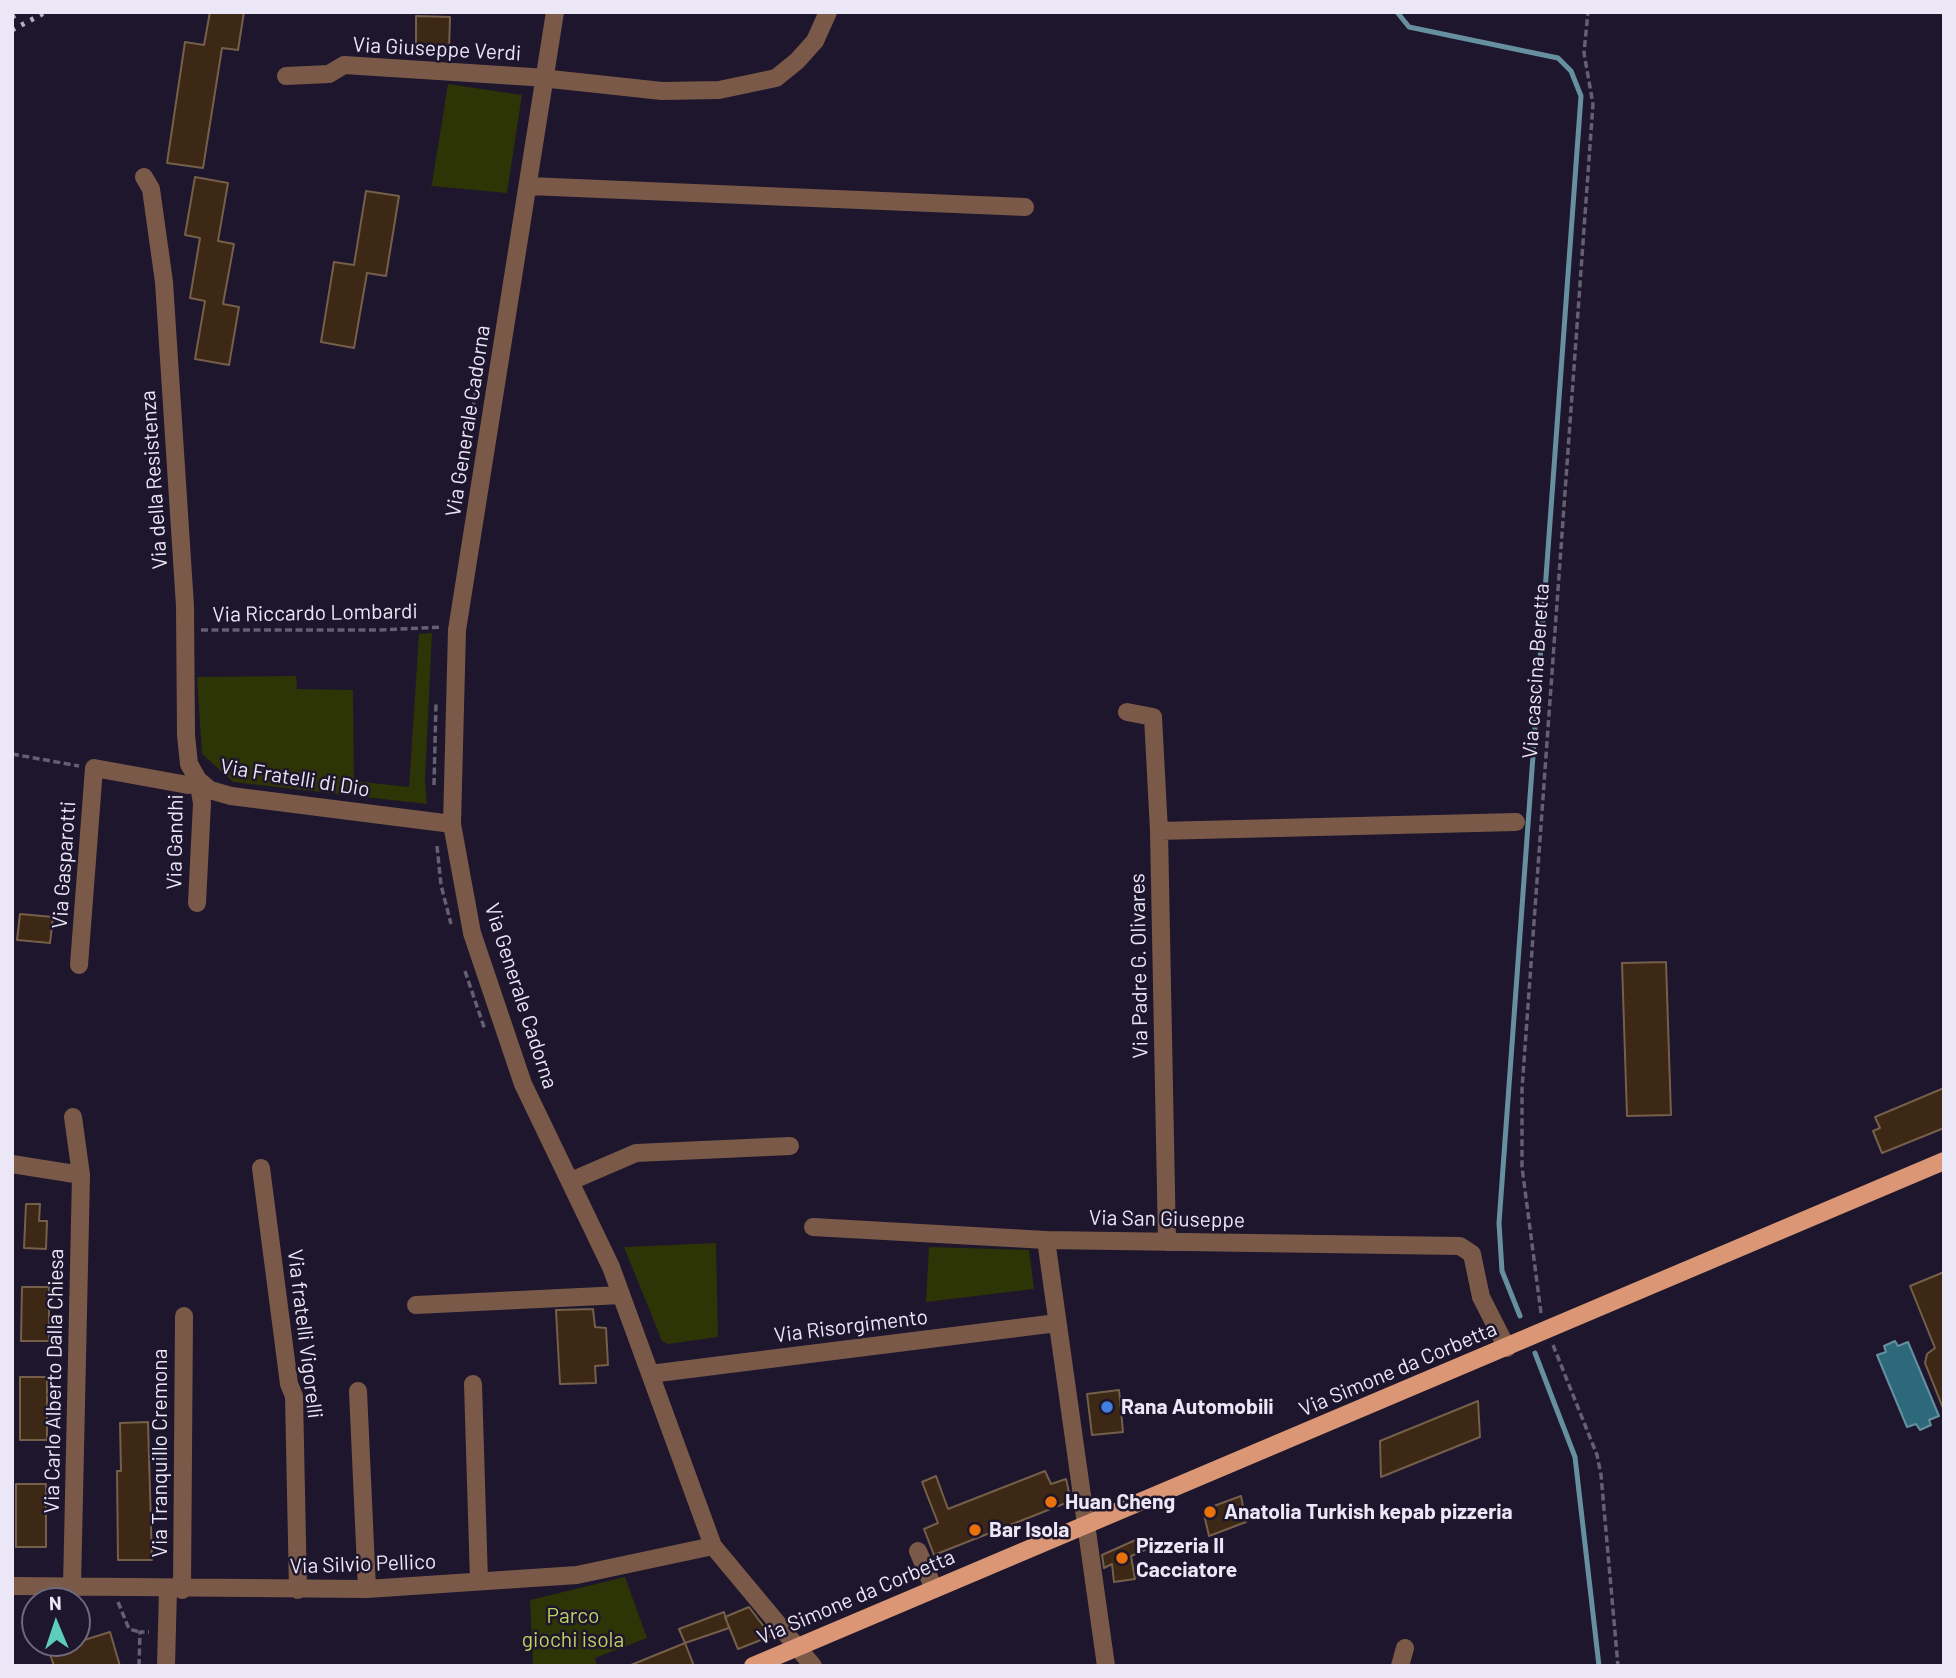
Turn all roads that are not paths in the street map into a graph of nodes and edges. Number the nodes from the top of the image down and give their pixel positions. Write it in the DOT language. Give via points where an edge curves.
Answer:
graph roads {
  1 [pos="555,12"];
  2 [pos="828,12"];
  3 [pos="286,76"];
  4 [pos="546,78"];
  5 [pos="144,177"];
  6 [pos="529,186"];
  7 [pos="1026,207"];
  8 [pos="1127,712"];
  9 [pos="94,768"];
  10 [pos="198,780"];
  11 [pos="443,822"];
  12 [pos="1516,822"];
  13 [pos="1159,831"];
  14 [pos="197,904"];
  15 [pos="79,965"];
  16 [pos="73,1118"];
  17 [pos="790,1146"];
  18 [pos="1944,1161"];
  19 [pos="12,1164"];
  20 [pos="261,1168"];
  21 [pos="81,1175"];
  22 [pos="571,1181"];
  23 [pos="813,1227"];
  24 [pos="1046,1240"];
  25 [pos="1167,1242"];
  26 [pos="621,1295"];
  27 [pos="416,1305"];
  28 [pos="184,1316"];
  29 [pos="1057,1323"];
  30 [pos="1507,1348"];
  31 [pos="650,1374"];
  32 [pos="473,1384"];
  33 [pos="358,1391"];
  34 [pos="1084,1525"];
  35 [pos="713,1546"];
  36 [pos="918,1551"];
  37 [pos="479,1581"];
  38 [pos="12,1586"];
  39 [pos="72,1587"];
  40 [pos="91,1588"];
  41 [pos="367,1589"];
  42 [pos="934,1589"];
  43 [pos="175,1590"];
  44 [pos="298,1590"];
  45 [pos="799,1646"];
  46 [pos="166,1666"];
  47 [pos="752,1666"];
  48 [pos="813,1666"];
  49 [pos="1106,1666"];
  1 -- 4 [label="street, Via Generale Cadorna"];
  2 -- 4 [label="street, Via Giuseppe Verdi" via="814,41 797,61 776,78 745,87 662,91"];
  3 -- 4 [label="street, Via Giuseppe Verdi" via="330,74 344,65"];
  4 -- 6 [label="street, Via Generale Cadorna"];
  5 -- 10 [label="street, Via della Resistenza" via="151,190 163,282 185,630 186,735 189,764"];
  6 -- 7 [label="street"];
  6 -- 11 [label="street, Via Generale Cadorna" via="457,630"];
  8 -- 13 [label="street, Via Padre G. Olivares" via="1153,717"];
  9 -- 10 [label="street, Via Fratelli di Dio" via="188,785"];
  9 -- 15 [label="street, Via Gasparotti"];
  10 -- 11 [label="street, Via Fratelli di Dio" via="210,790 232,796"];
  10 -- 14 [label="street, Via Gandhi" via="202,803"];
  11 -- 22 [label="street, Via Generale Cadorna" via="472,933 523,1084"];
  12 -- 13 [label="street"];
  13 -- 25 [label="street, Via Padre G. Olivares"];
  16 -- 21 [label="street, Via Carlo Alberto Dalla Chiesa"];
  17 -- 22 [label="street" via="636,1153"];
  18 -- 30 [label="main road, Via Simone da Corbetta"];
  19 -- 21 [label="street"];
  20 -- 44 [label="street, Via fratelli Vigorelli" via="294,1396"];
  21 -- 39 [label="street, Via Carlo Alberto Dalla Chiesa"];
  22 -- 26 [label="street, Via Generale Cadorna"];
  23 -- 24 [label="street, Via San Giuseppe"];
  24 -- 25 [label="street, Via San Giuseppe"];
  24 -- 29 [label="street"];
  25 -- 30 [label="street, Via San Giuseppe" via="1466,1248 1475,1264 1481,1297"];
  26 -- 27 [label="street"];
  26 -- 31 [label="street, Via Generale Cadorna"];
  28 -- 43 [label="street, Via Tranquillo Cremona"];
  29 -- 31 [label="street, Via Risorgimento"];
  29 -- 34 [label="street"];
  30 -- 34 [label="main road, Via Simone da Corbetta"];
  31 -- 35 [label="street, Via Generale Cadorna"];
  32 -- 37 [label="street"];
  33 -- 41 [label="street"];
  34 -- 42 [label="main road, Via Simone da Corbetta"];
  34 -- 49 [label="street"];
  35 -- 37 [label="street, Via Silvio Pellico" via="576,1574"];
  35 -- 45 [label="street, Via Generale Cadorna"];
  36 -- 42 [label="street"];
  37 -- 41 [label="street, Via Silvio Pellico"];
  38 -- 39 [label="street, Via Silvio Pellico"];
  40 -- 43 [label="street, Via Silvio Pellico"];
  41 -- 44 [label="street, Via Silvio Pellico"];
  42 -- 45 [label="main road, Via Simone da Corbetta"];
  43 -- 44 [label="street, Via Silvio Pellico"];
  43 -- 46 [label="street, Via Tranquillo Cremona"];
  45 -- 47 [label="main road, Via Simone da Corbetta"];
  45 -- 48 [label="street, Via Generale Cadorna"];
}
